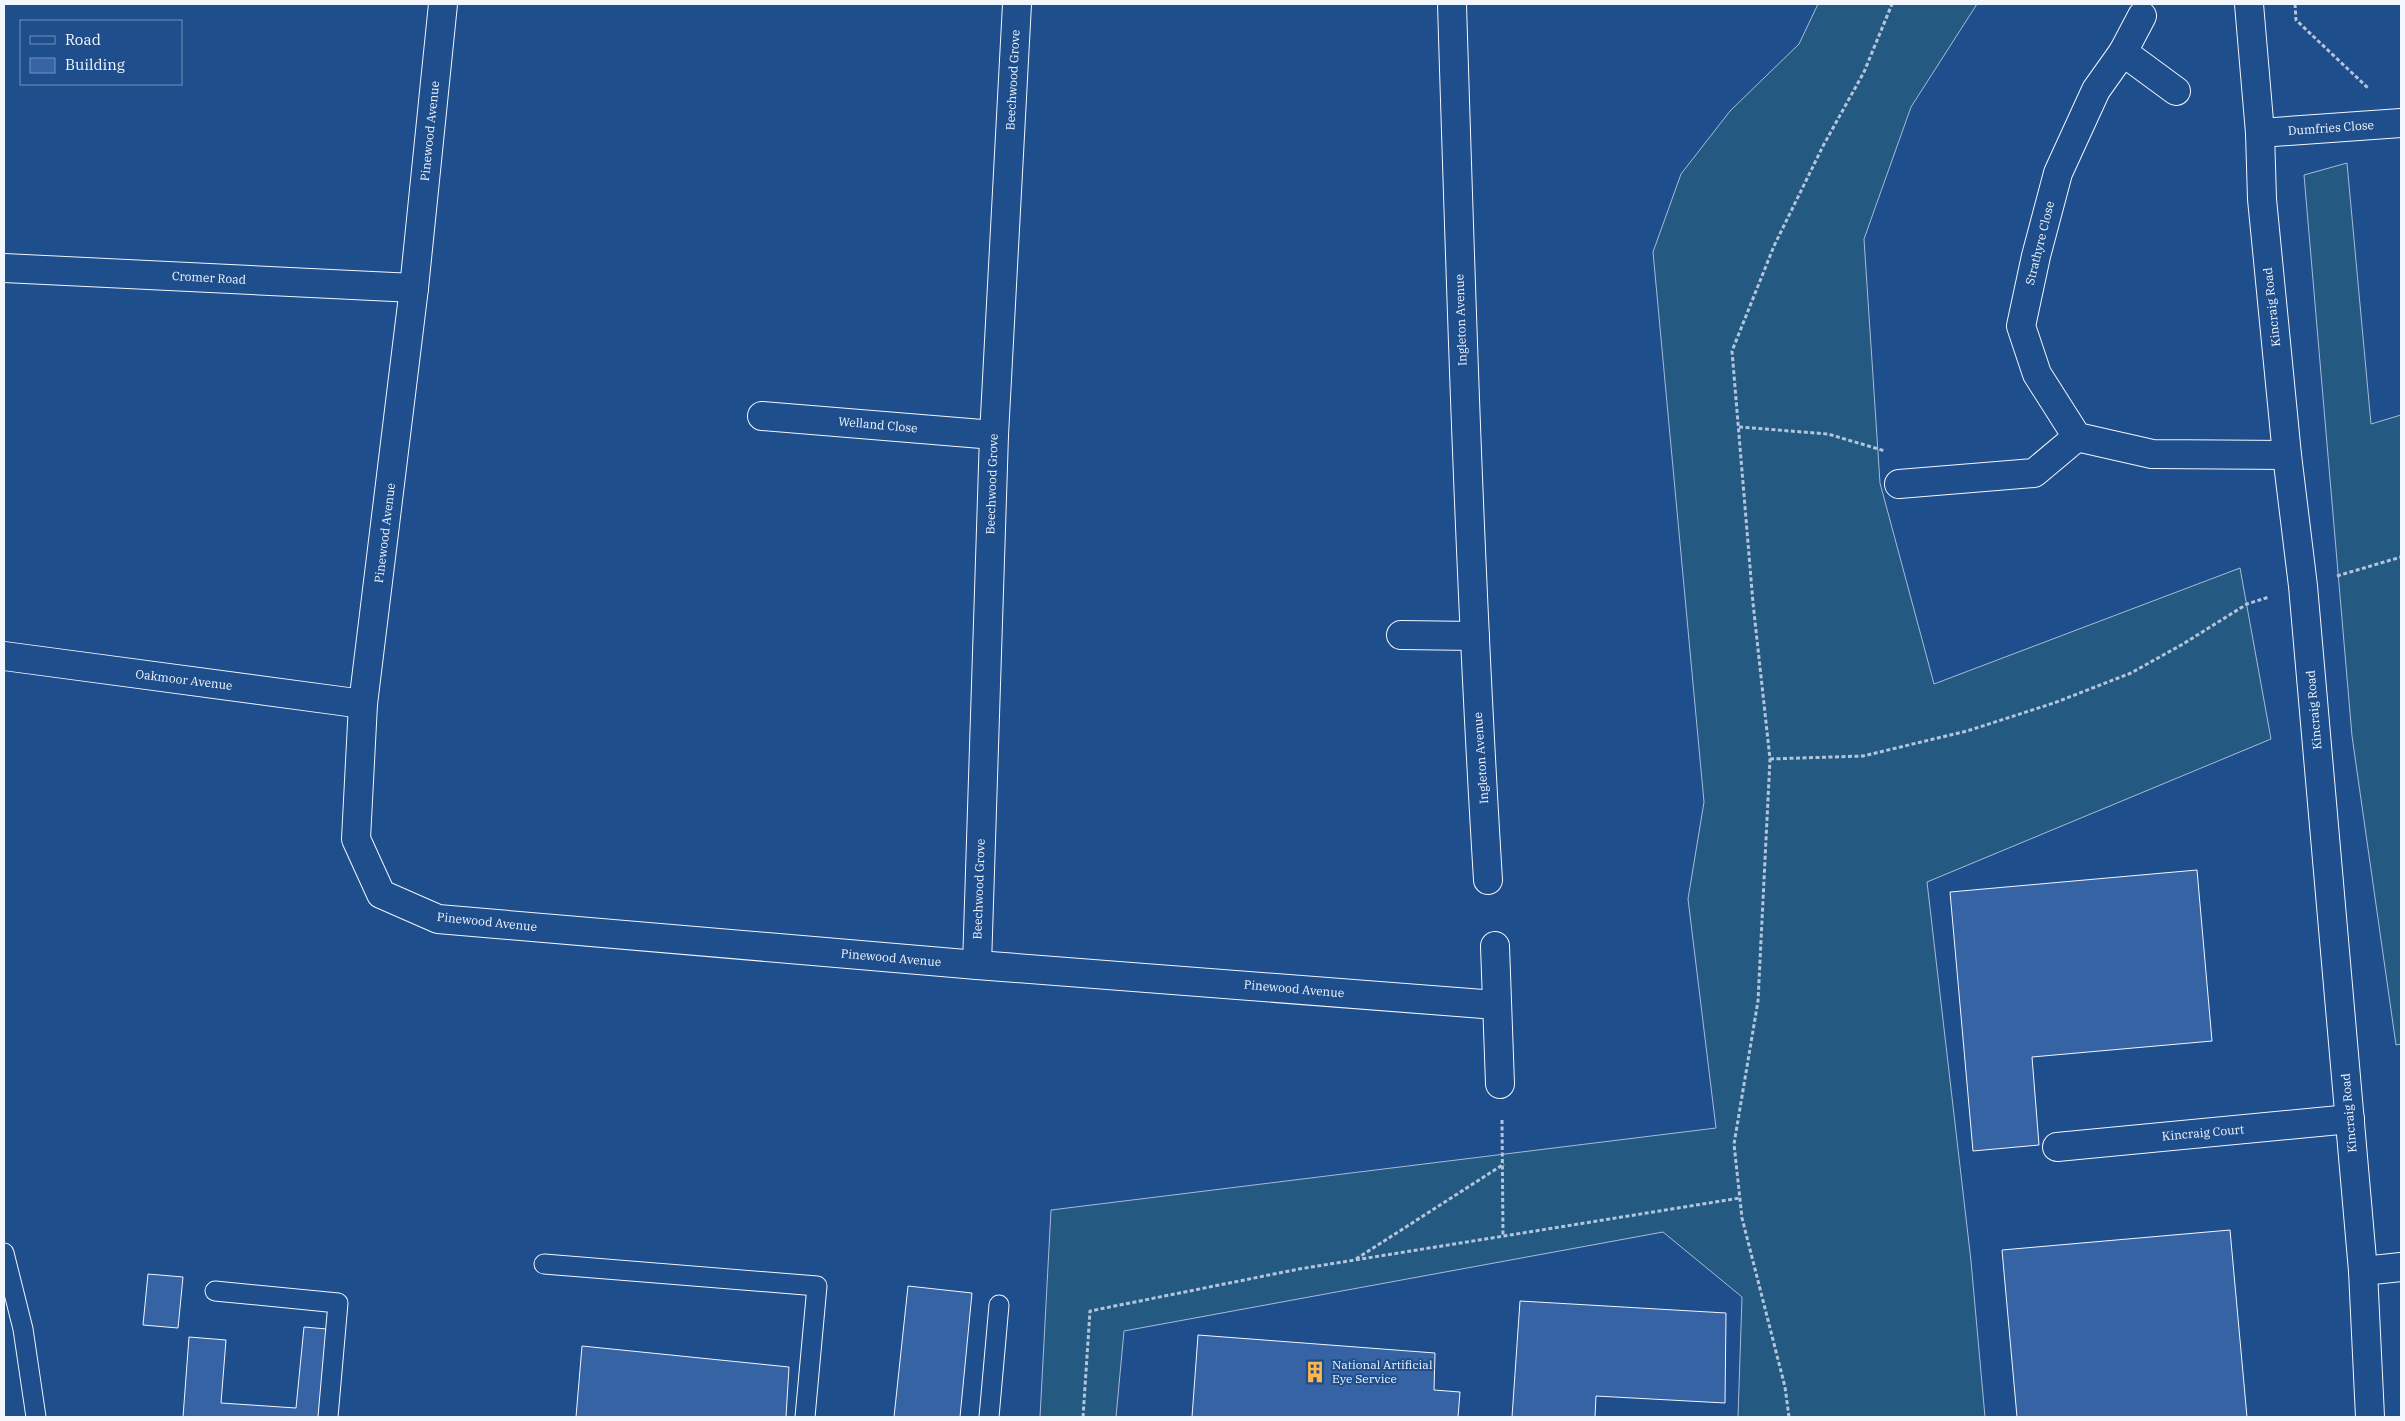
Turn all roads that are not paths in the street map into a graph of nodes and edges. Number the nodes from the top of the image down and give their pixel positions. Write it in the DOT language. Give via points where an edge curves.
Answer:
graph roads {
  1 [pos="443,4"];
  2 [pos="1017,4"];
  3 [pos="1452,4"];
  4 [pos="2248,4"];
  5 [pos="2142,16"];
  6 [pos="2123,52"];
  7 [pos="2176,91"];
  8 [pos="2401,123"];
  9 [pos="2260,133"];
  10 [pos="4,268"];
  11 [pos="414,288"];
  12 [pos="762,416"];
  13 [pos="994,435"];
  14 [pos="2077,437"];
  15 [pos="2287,454"];
  16 [pos="1899,484"];
  17 [pos="1401,635"];
  18 [pos="1475,636"];
  19 [pos="4,656"];
  20 [pos="363,704"];
  21 [pos="1488,880"];
  22 [pos="1495,946"];
  23 [pos="977,965"];
  24 [pos="1496,1005"];
  25 [pos="1500,1084"];
  26 [pos="2350,1119"];
  27 [pos="2057,1147"];
  28 [pos="4,1253"];
  29 [pos="544,1264"];
  30 [pos="2401,1266"];
  31 [pos="2363,1271"];
  32 [pos="215,1291"];
  33 [pos="999,1306"];
  34 [pos="36,1417"];
  35 [pos="328,1417"];
  36 [pos="805,1417"];
  37 [pos="989,1417"];
  38 [pos="2370,1417"];
  1 -- 11 [label="street, Pinewood Avenue"];
  2 -- 13 [label="street, Beechwood Grove"];
  3 -- 18 [label="street, Ingleton Avenue" via="1462,357"];
  4 -- 9 [label="street, Kincraig Road"];
  5 -- 6 [label="street, Strathyre Close"];
  6 -- 7 [label="street"];
  6 -- 14 [label="street, Strathyre Close" via="2096,90 2058,173 2021,326 2037,374"];
  8 -- 9 [label="street, Dumfries Close"];
  9 -- 15 [label="street, Kincraig Road" via="2262,200"];
  10 -- 11 [label="street, Cromer Road"];
  11 -- 20 [label="street, Pinewood Avenue"];
  12 -- 13 [label="street, Welland Close"];
  13 -- 23 [label="street, Beechwood Grove"];
  14 -- 15 [label="street" via="2152,454"];
  14 -- 16 [label="street" via="2034,473"];
  15 -- 26 [label="street, Kincraig Road" via="2303,586"];
  17 -- 18 [label="street"];
  18 -- 21 [label="street, Ingleton Avenue"];
  19 -- 20 [label="street, Oakmoor Avenue"];
  20 -- 23 [label="street, Pinewood Avenue" via="356,839 381,894 438,919"];
  22 -- 24 [label="street"];
  23 -- 24 [label="street, Pinewood Avenue"];
  24 -- 25 [label="street"];
  26 -- 27 [label="street, Kincraig Court"];
  26 -- 31 [label="street, Kincraig Road"];
  28 -- 34 [label="lane" via="23,1329"];
  29 -- 36 [label="lane" via="817,1286"];
  30 -- 31 [label="street"];
  31 -- 38 [label="street, Kincraig Road"];
  32 -- 35 [label="lane" via="338,1302"];
  33 -- 37 [label="lane"];
}
